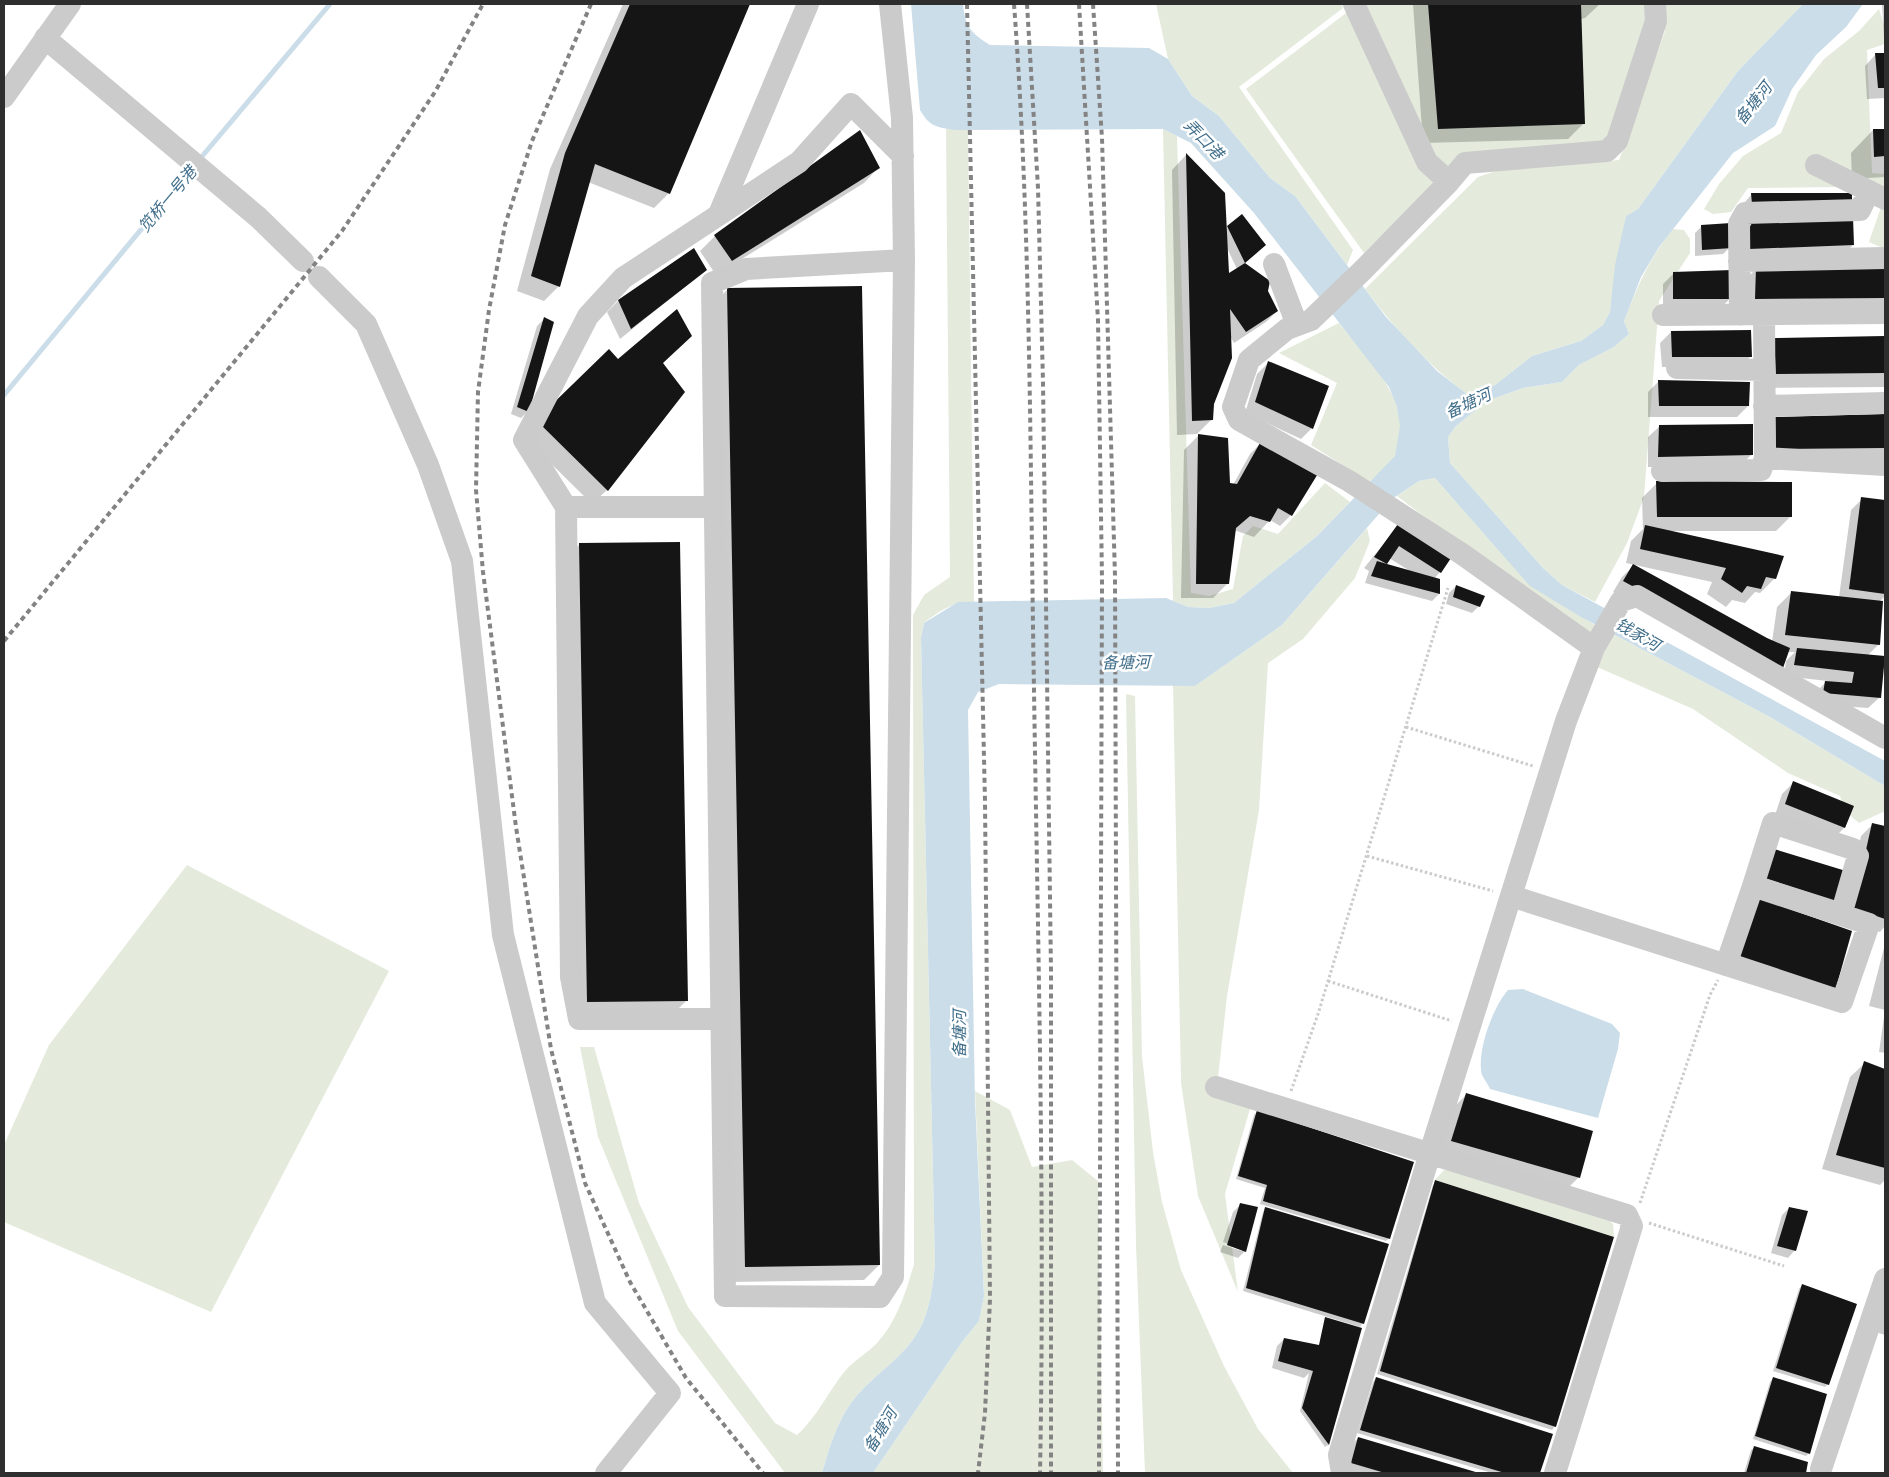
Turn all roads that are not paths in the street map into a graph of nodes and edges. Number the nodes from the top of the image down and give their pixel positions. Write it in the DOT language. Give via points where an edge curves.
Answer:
graph roads {
  1 [pos="70,4"];
  2 [pos="808,4"];
  3 [pos="890,4"];
  4 [pos="1354,4"];
  5 [pos="1655,4"];
  6 [pos="45,38"];
  7 [pos="4,97"];
  8 [pos="902,156"];
  9 [pos="1816,165"];
  10 [pos="1449,182"];
  11 [pos="1877,195"];
  12 [pos="719,214"];
  13 [pos="1885,258"];
  14 [pos="904,260"];
  15 [pos="303,261"];
  16 [pos="1739,261"];
  17 [pos="1274,264"];
  18 [pos="319,277"];
  19 [pos="1885,313"];
  20 [pos="1740,314"];
  21 [pos="1764,314"];
  22 [pos="1663,315"];
  23 [pos="1304,323"];
  24 [pos="1677,368"];
  25 [pos="1764,370"];
  26 [pos="1885,403"];
  27 [pos="1764,406"];
  28 [pos="1765,458"];
  29 [pos="1885,465"];
  30 [pos="1662,471"];
  31 [pos="566,506"];
  32 [pos="715,507"];
  33 [pos="1594,648"];
  34 [pos="1885,738"];
  35 [pos="1753,886"];
  36 [pos="1511,896"];
  37 [pos="1841,915"];
  38 [pos="1726,965"];
  39 [pos="722,1020"];
  40 [pos="1216,1088"];
  41 [pos="1430,1153"];
  42 [pos="1885,1279"];
  43 [pos="1821,1469"];
  44 [pos="606,1473"];
  45 [pos="1342,1473"];
  46 [pos="1555,1473"];
  1 -- 6 [label="street"];
  2 -- 12 [label="street"];
  3 -- 8 [label="street" via="902,118"];
  4 -- 10 [label="street" via="1426,162"];
  5 -- 10 [label="street" via="1656,21 1617,141 1607,151 1465,163"];
  6 -- 7 [label="street"];
  6 -- 15 [label="street" via="259,218"];
  8 -- 12 [label="street" via="851,104 799,162"];
  8 -- 14 [label="street"];
  9 -- 11 [label="street"];
  10 -- 23 [label="street" via="1363,270"];
  11 -- 16 [label="street" via="1860,210 1745,213 1739,224"];
  12 -- 31 [label="street" via="623,278 588,316 524,440"];
  13 -- 16 [label="street"];
  14 -- 32 [label="street" via="746,269 712,283"];
  14 -- 39 [label="street" via="893,1277 880,1297 725,1296"];
  16 -- 20 [label="street"];
  17 -- 23 [label="street"];
  18 -- 44 [label="street" via="366,324 428,465 462,561 503,935 517,993 595,1303 670,1393"];
  19 -- 21 [label="street"];
  20 -- 21 [label="street"];
  20 -- 22 [label="street"];
  21 -- 25 [label="street"];
  23 -- 33 [label="street" via="1287,329 1249,360 1233,406 1239,420 1349,481 1488,571"];
  24 -- 25 [label="street"];
  25 -- 27 [label="street"];
  26 -- 27 [label="street"];
  27 -- 28 [label="street"];
  28 -- 29 [label="street"];
  28 -- 30 [label="street" via="1761,470"];
  31 -- 32 [label="street"];
  31 -- 39 [label="street" via="571,977 579,1019"];
  32 -- 39 [label="street"];
  33 -- 34 [label="street" via="1621,601 1637,596"];
  33 -- 36 [label="street" via="1566,721"];
  35 -- 37 [label="street"];
  35 -- 37 [label="street" via="1773,823 1853,848 1858,856"];
  35 -- 38 [label="street"];
  36 -- 38 [label="street"];
  36 -- 41 [label="street"];
  37 -- 38 [label="street" via="1869,924 1842,1002"];
  40 -- 41 [label="street"];
  41 -- 45 [label="street" via="1338,1455"];
  41 -- 46 [label="street" via="1631,1217 1632,1226"];
  42 -- 43 [label="street"];
}
